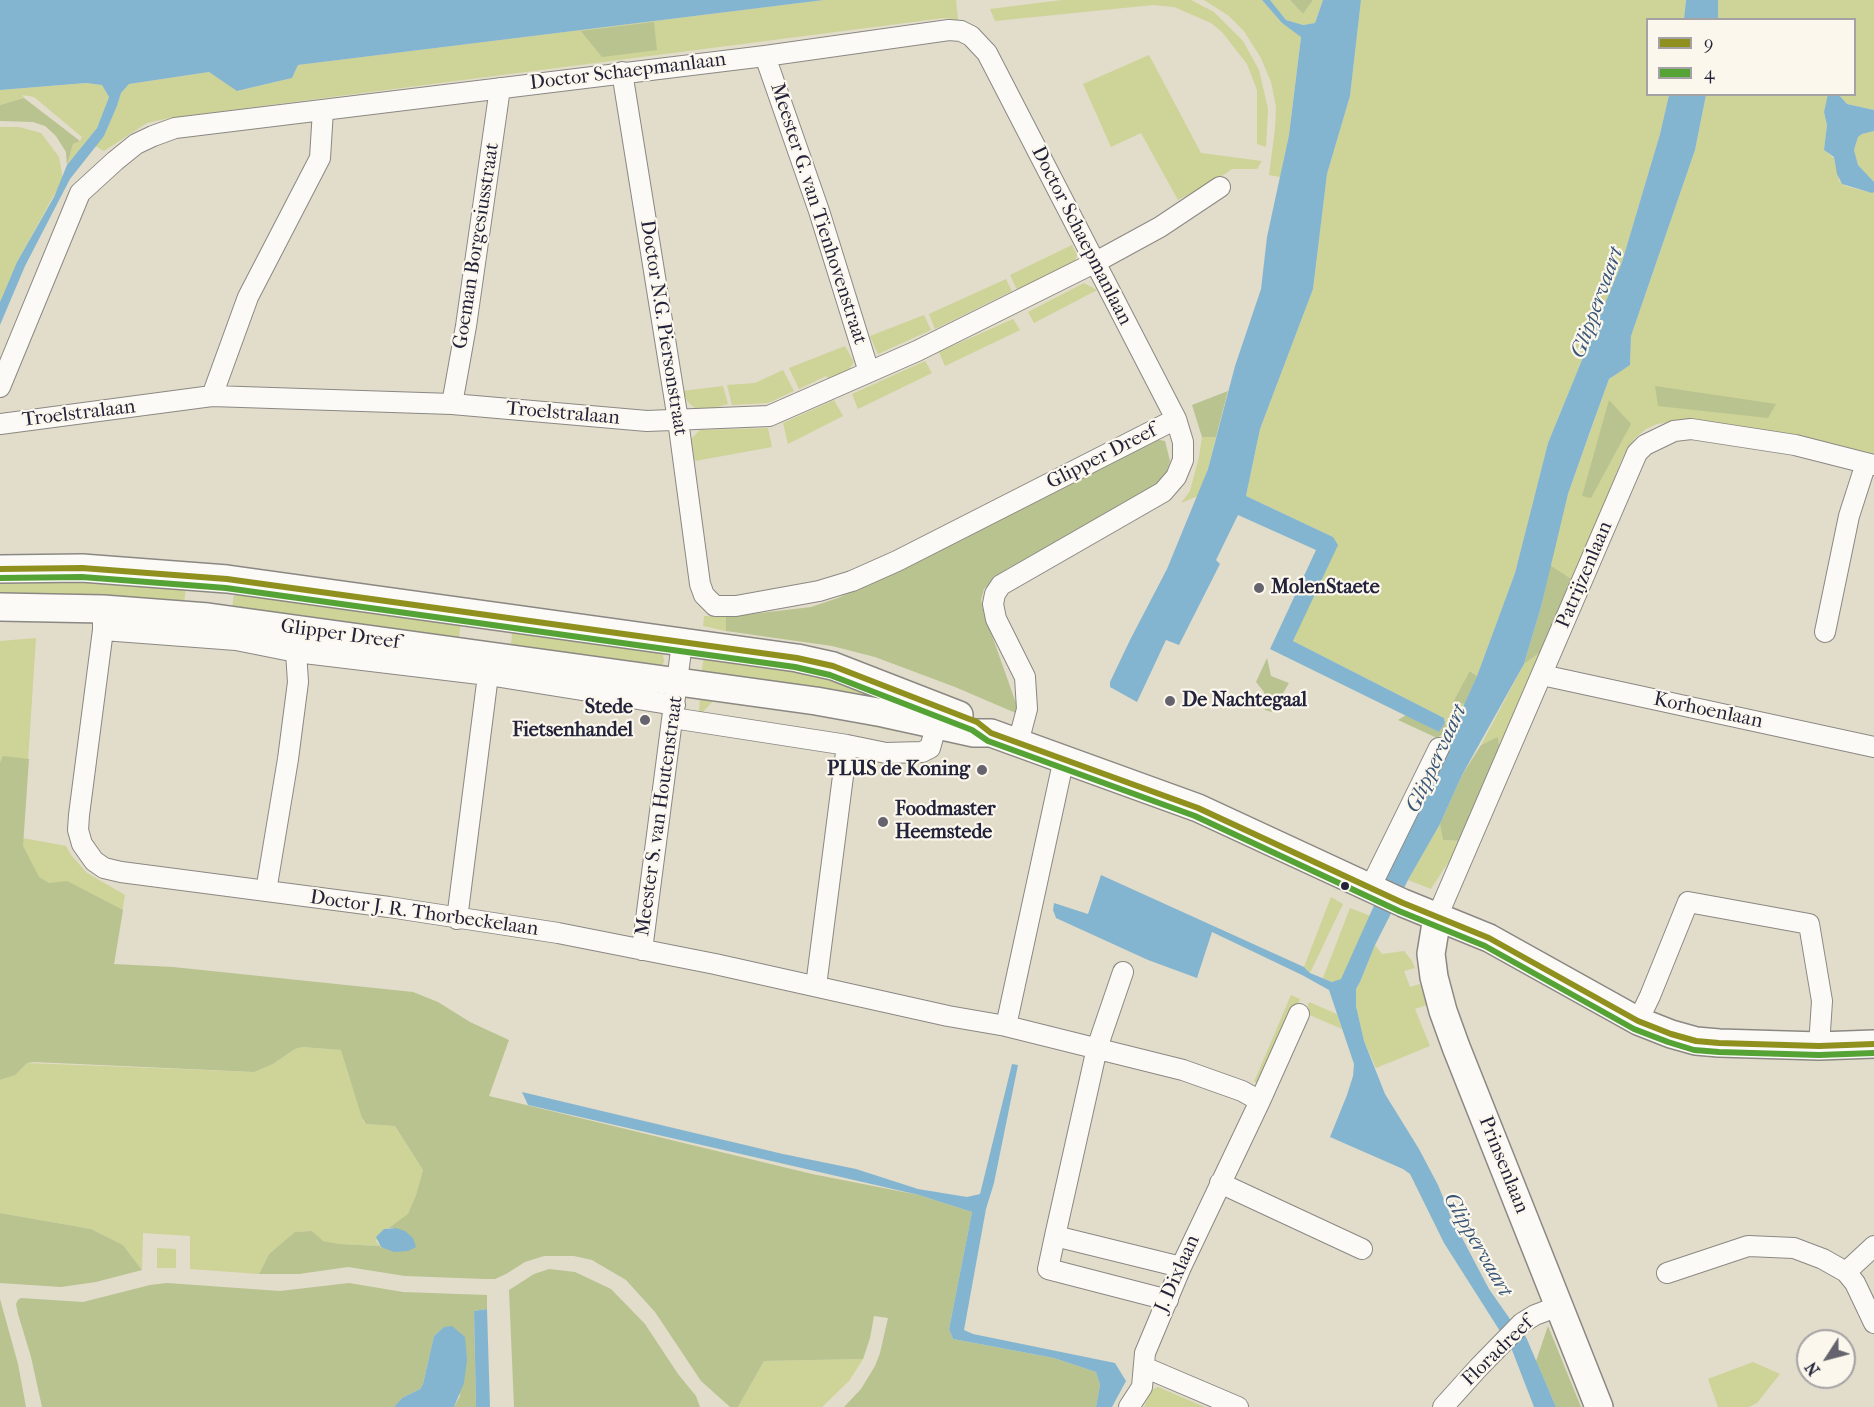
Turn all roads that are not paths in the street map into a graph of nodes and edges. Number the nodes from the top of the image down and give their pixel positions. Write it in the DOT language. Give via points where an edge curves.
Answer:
graph roads {
  1 [pos="765,56"];
  2 [pos="622,72"];
  3 [pos="500,88"];
  4 [pos="323,110"];
  5 [pos="1220,187"];
  6 [pos="1094,263"];
  7 [pos="869,372"];
  8 [pos="0,387"];
  9 [pos="212,396"];
  10 [pos="452,404"];
  11 [pos="1176,419"];
  12 [pos="678,420"];
  13 [pos="0,424"];
  14 [pos="1870,464"];
  15 [pos="0,569"];
  16 [pos="700,584"];
  17 [pos="0,607"];
  18 [pos="103,619"];
  19 [pos="1825,632"];
  20 [pos="682,643"];
  21 [pos="296,652"];
  22 [pos="488,675"];
  23 [pos="1542,675"];
  24 [pos="675,702"];
  25 [pos="939,716"];
  26 [pos="1018,742"];
  27 [pos="847,745"];
  28 [pos="1874,747"];
  29 [pos="1439,748"];
  30 [pos="1064,758"];
  31 [pos="1371,888"];
  32 [pos="266,891"];
  33 [pos="1437,917"];
  34 [pos="456,919"];
  35 [pos="642,950"];
  36 [pos="1123,972"];
  37 [pos="816,986"];
  38 [pos="1299,1014"];
  39 [pos="1638,1021"];
  40 [pos="1006,1026"];
  41 [pos="1874,1044"];
  42 [pos="1819,1046"];
  43 [pos="1097,1048"];
  44 [pos="1260,1101"];
  45 [pos="1220,1183"];
  46 [pos="1055,1236"];
  47 [pos="1874,1246"];
  48 [pos="1362,1249"];
  49 [pos="1180,1267"];
  50 [pos="1846,1272"];
  51 [pos="1666,1273"];
  52 [pos="1168,1300"];
  53 [pos="1559,1306"];
  54 [pos="1874,1323"];
  55 [pos="1144,1367"];
  56 [pos="1130,1407"];
  57 [pos="1238,1407"];
  58 [pos="1443,1407"];
  59 [pos="1599,1407"];
  1 -- 2 [label="street, Doctor Schaepmanlaan"];
  1 -- 6 [label="street, Doctor Schaepmanlaan" via="949,30 971,36 987,53"];
  1 -- 7 [label="street, Meester G. van Tienhovenstraat"];
  2 -- 3 [label="street, Doctor Schaepmanlaan"];
  2 -- 12 [label="street, Doctor N.G. Piersonstraat"];
  3 -- 4 [label="street, Doctor Schaepmanlaan"];
  3 -- 10 [label="street, Goeman Borgesiusstraat"];
  4 -- 8 [label="street, Doctor Schaepmanlaan" via="175,128 136,144 115,160 80,193"];
  4 -- 9 [label="street" via="320,158 248,297"];
  5 -- 6 [label="street, Troelstralaan" via="1160,227"];
  6 -- 7 [label="street, Troelstralaan"];
  6 -- 11 [label="street, Doctor Schaepmanlaan"];
  7 -- 12 [label="street, Troelstralaan" via="769,416"];
  9 -- 10 [label="street, Troelstralaan"];
  9 -- 13 [label="street, Troelstralaan"];
  10 -- 12 [label="street, Troelstralaan" via="647,421"];
  11 -- 16 [label="street, Glipper Dreef" via="852,581 736,606 715,606"];
  11 -- 26 [label="street, Glipper Dreef" via="1183,442 1183,460 1176,477 1163,492 1001,585 994,594 996,619 1024,677 1027,709"];
  12 -- 16 [label="street, Doctor N.G. Piersonstraat"];
  14 -- 19 [label="street" via="1849,516"];
  14 -- 23 [label="street, Patrijzenlaan" via="1795,445 1691,429 1674,431 1645,445 1637,453"];
  15 -- 20 [label="street, Glipper Dreef" via="82,568 227,579"];
  17 -- 18 [label="street, Glipper Dreef"];
  18 -- 21 [label="street, Glipper Dreef"];
  18 -- 24 [label="street, Glipper Dreef" via="208,617"];
  18 -- 32 [label="street, Doctor J. R. Thorbeckelaan" via="79,815 82,844 104,868"];
  20 -- 24 [label="street"];
  20 -- 25 [label="street, Glipper Dreef" via="833,666"];
  21 -- 22 [label="street, Glipper Dreef"];
  21 -- 32 [label="street" via="298,682"];
  22 -- 24 [label="street, Glipper Dreef"];
  22 -- 34 [label="street"];
  23 -- 28 [label="street, Korhoenlaan"];
  23 -- 33 [label="street, Patrijzenlaan"];
  24 -- 25 [label="street, Glipper Dreef" via="816,701"];
  24 -- 27 [label="street, Glipper Dreef"];
  24 -- 35 [label="street, Meester S. van Houtenstraat"];
  25 -- 26 [label="street, Glipper Dreef" via="974,733 991,733"];
  25 -- 27 [label="street, Glipper Dreef" via="930,748 922,752 886,753"];
  26 -- 30 [label="street, Glipper Dreef"];
  27 -- 37 [label="street"];
  29 -- 31 [label="street"];
  30 -- 31 [label="street, Glipper Dreef" via="1198,808"];
  30 -- 40 [label="street"];
  31 -- 33 [label="street, Glipper Dreef"];
  32 -- 34 [label="street, Doctor J. R. Thorbeckelaan"];
  33 -- 39 [label="street, Glipper Dreef" via="1489,938"];
  33 -- 53 [label="street, Prinsenlaan" via="1431,954 1443,1011"];
  34 -- 35 [label="street, Doctor J. R. Thorbeckelaan"];
  35 -- 37 [label="street, Doctor J. R. Thorbeckelaan"];
  36 -- 43 [label="street"];
  37 -- 40 [label="street, Doctor J. R. Thorbeckelaan" via="948,1017"];
  38 -- 44 [label="street, J. Dixlaan"];
  39 -- 42 [label="street, Glipper Dreef" via="1696,1041"];
  39 -- 42 [label="street" via="1688,902 1809,924 1822,1001"];
  40 -- 43 [label="street, Doctor J. R. Thorbeckelaan"];
  41 -- 42 [label="street, Glipper Dreef"];
  43 -- 44 [label="street, Doctor J. R. Thorbeckelaan" via="1183,1070"];
  43 -- 46 [label="street"];
  44 -- 45 [label="street, J. Dixlaan"];
  45 -- 48 [label="street"];
  45 -- 49 [label="street, J. Dixlaan"];
  46 -- 49 [label="street"];
  46 -- 52 [label="street" via="1048,1269"];
  47 -- 50 [label="street"];
  49 -- 52 [label="street, J. Dixlaan"];
  50 -- 51 [label="street" via="1823,1258 1794,1248 1748,1246"];
  50 -- 54 [label="street"];
  52 -- 55 [label="street, J. Dixlaan" via="1145,1353"];
  53 -- 58 [label="street, Floradreef" via="1522,1323"];
  53 -- 59 [label="street, Prinsenlaan"];
  55 -- 56 [label="street, J. Dixlaan" via="1142,1387"];
  55 -- 57 [label="street"];
}
